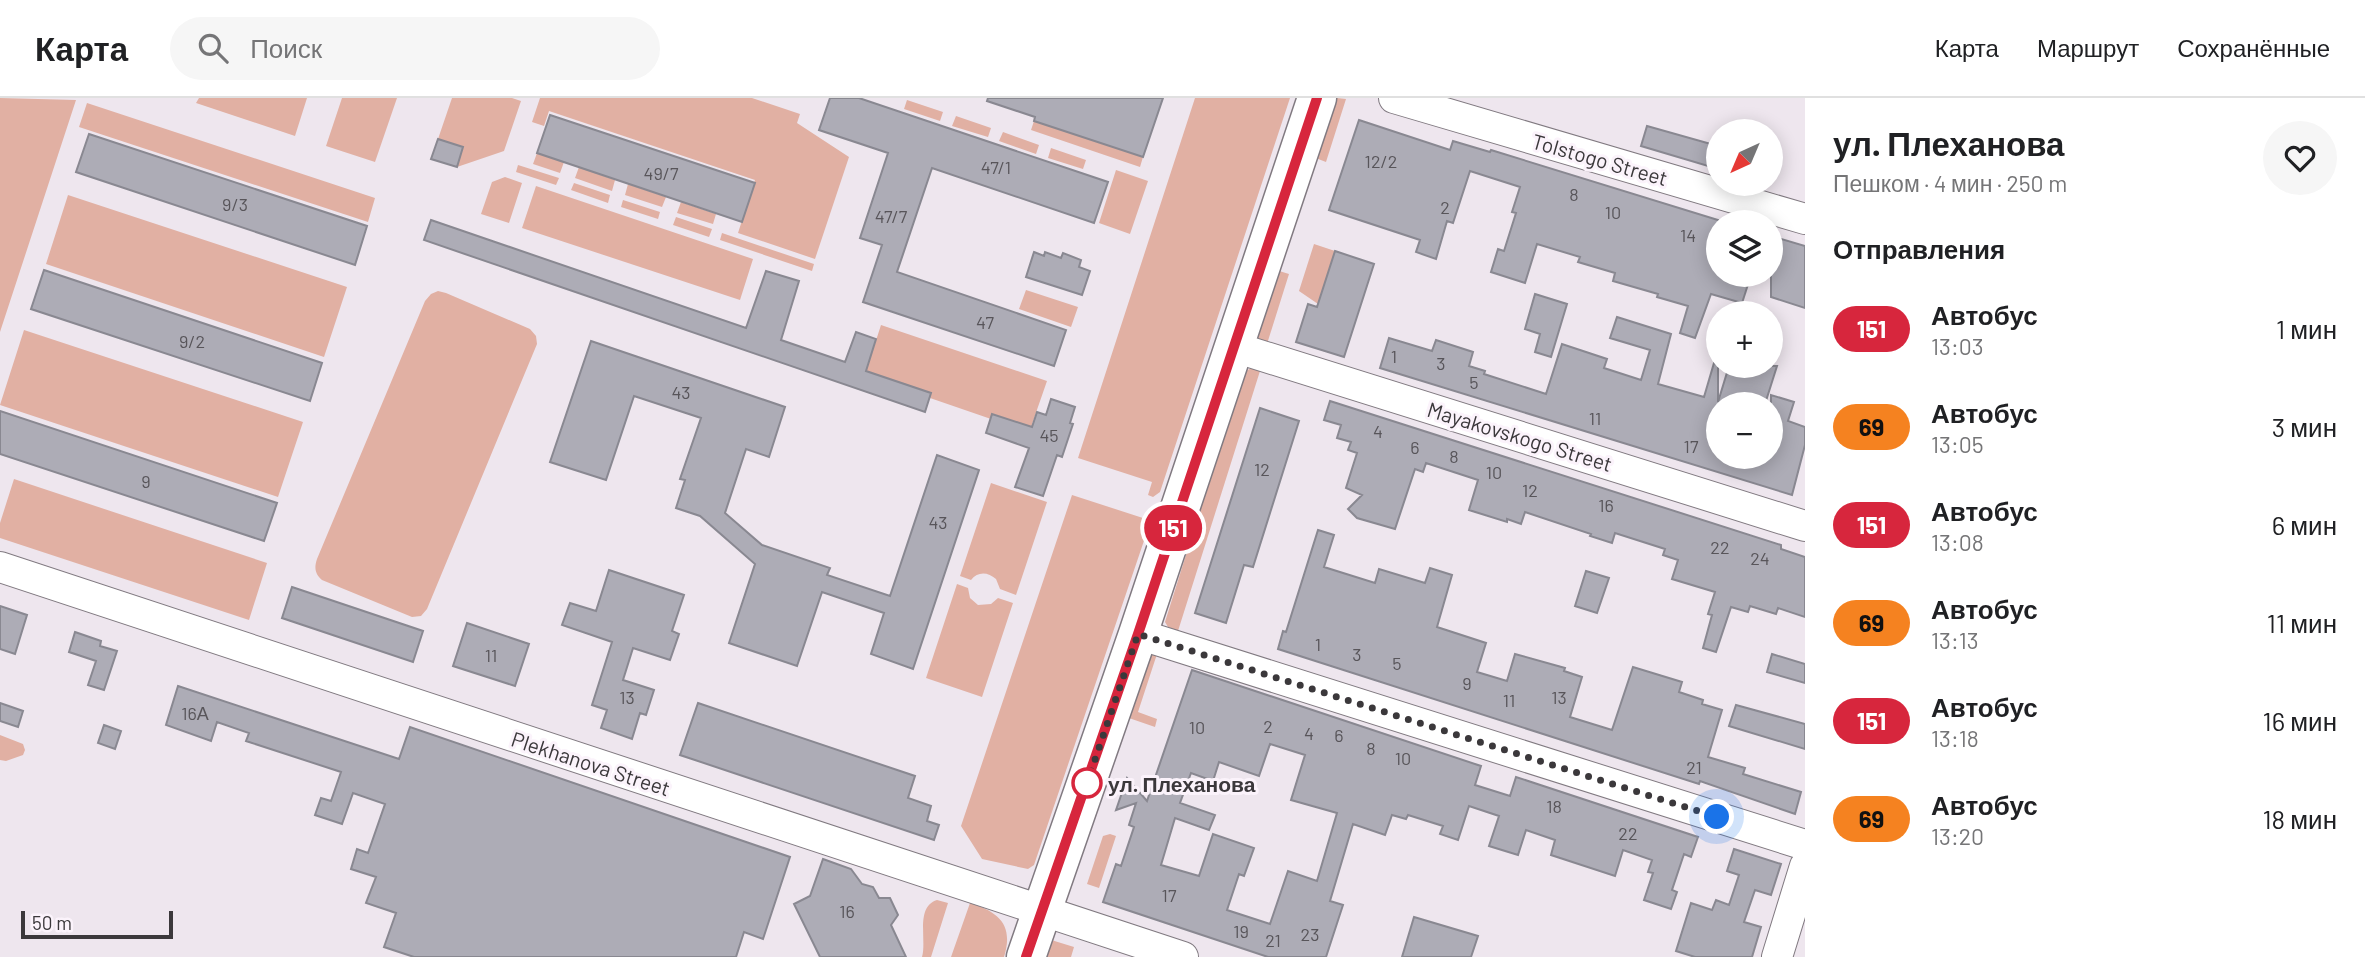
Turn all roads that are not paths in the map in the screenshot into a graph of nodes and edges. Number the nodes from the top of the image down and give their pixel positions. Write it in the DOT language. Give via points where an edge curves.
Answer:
graph roads {
  1 [pos="1317,98"];
  2 [pos="1394,98"];
  3 [pos="1805,219"];
  4 [pos="1234,347"];
  5 [pos="1805,526"];
  6 [pos="0,567"];
  7 [pos="1138,634"];
  8 [pos="1805,845"];
  9 [pos="1805,866"];
  10 [pos="1042,912"];
  11 [pos="1026,957"];
  12 [pos="1183,957"];
  13 [pos="1777,957"];
  1 -- 4 [label="main road"];
  2 -- 3 [label="street, Tolstogo Street"];
  4 -- 5 [label="street, Mayakovskogo Street"];
  4 -- 7 [label="main road"];
  6 -- 10 [label="street, Plekhanova Street"];
  7 -- 8 [label="street"];
  7 -- 10 [label="main road"];
  9 -- 13 [label="street"];
  10 -- 11 [label="main road"];
  10 -- 12 [label="street, Plekhanova Street"];
}
